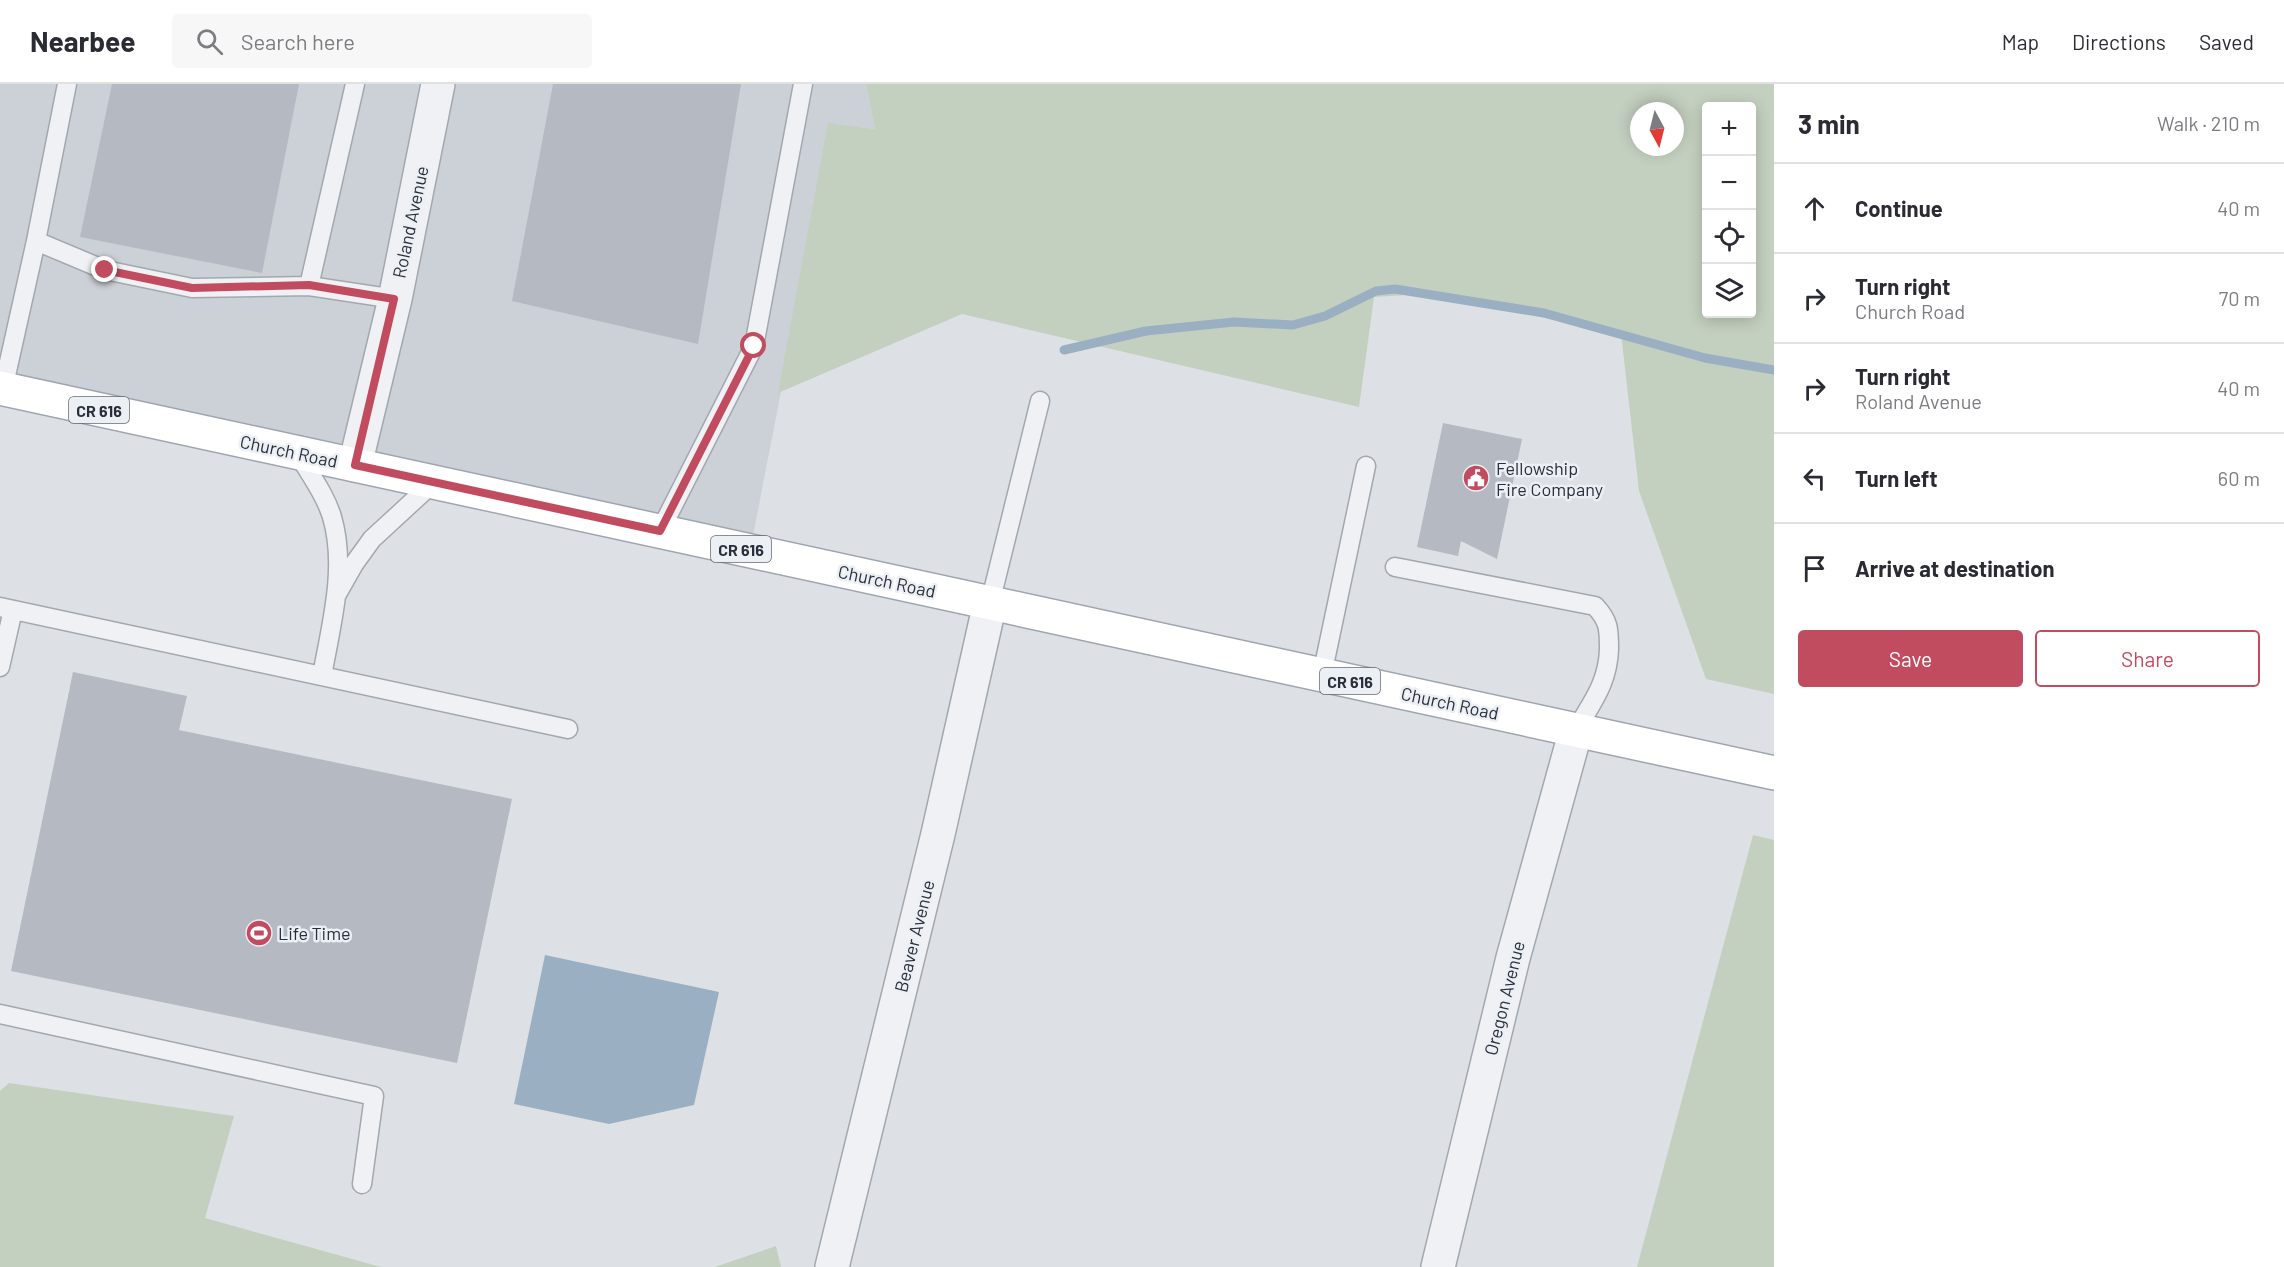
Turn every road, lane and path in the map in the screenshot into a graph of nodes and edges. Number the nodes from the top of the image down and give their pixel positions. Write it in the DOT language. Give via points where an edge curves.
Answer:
graph roads {
  1 [pos="67,84"];
  2 [pos="355,84"];
  3 [pos="438,84"];
  4 [pos="803,84"];
  5 [pos="36,241"];
  6 [pos="309,285"];
  7 [pos="394,299"];
  8 [pos="1,388"];
  9 [pos="1040,401"];
  10 [pos="297,452"];
  11 [pos="355,465"];
  12 [pos="1366,466"];
  13 [pos="434,482"];
  14 [pos="660,531"];
  15 [pos="1395,567"];
  16 [pos="336,596"];
  17 [pos="990,603"];
  18 [pos="7,608"];
  19 [pos="0,667"];
  20 [pos="1322,675"];
  21 [pos="322,676"];
  22 [pos="568,729"];
  23 [pos="1576,730"];
  24 [pos="1774,773"];
  25 [pos="0,1014"];
  26 [pos="362,1184"];
  27 [pos="832,1267"];
  28 [pos="1438,1267"];
  1 -- 5 [label="lane"];
  2 -- 6 [label="lane"];
  3 -- 7 [label="street, Roland Avenue"];
  4 -- 14 [label="lane" via="754,346"];
  5 -- 6 [label="lane" via="105,270 192,288"];
  5 -- 8 [label="lane"];
  6 -- 7 [label="lane"];
  7 -- 11 [label="street, Roland Avenue"];
  8 -- 10 [label="main road, Church Road / CR 616"];
  9 -- 17 [label="lane"];
  10 -- 11 [label="main road, Church Road / CR 616"];
  10 -- 16 [label="lane" via="332,516 337,545"];
  11 -- 13 [label="main road, Church Road / CR 616"];
  12 -- 20 [label="lane"];
  13 -- 14 [label="main road, Church Road / CR 616"];
  13 -- 16 [label="lane" via="372,539"];
  14 -- 17 [label="main road, Church Road / CR 616"];
  15 -- 23 [label="lane" via="1595,606 1605,617 1609,633 1608,667 1602,686"];
  16 -- 21 [label="lane"];
  17 -- 20 [label="main road, Church Road / CR 616"];
  17 -- 27 [label="street, Beaver Avenue" via="936,844"];
  18 -- 19 [label="lane"];
  18 -- 21 [label="lane"];
  20 -- 23 [label="main road, Church Road / CR 616"];
  21 -- 22 [label="lane"];
  23 -- 24 [label="main road, Church Road / CR 616"];
  23 -- 28 [label="street, Oregon Avenue" via="1513,958"];
  25 -- 26 [label="lane" via="374,1096"];
}
